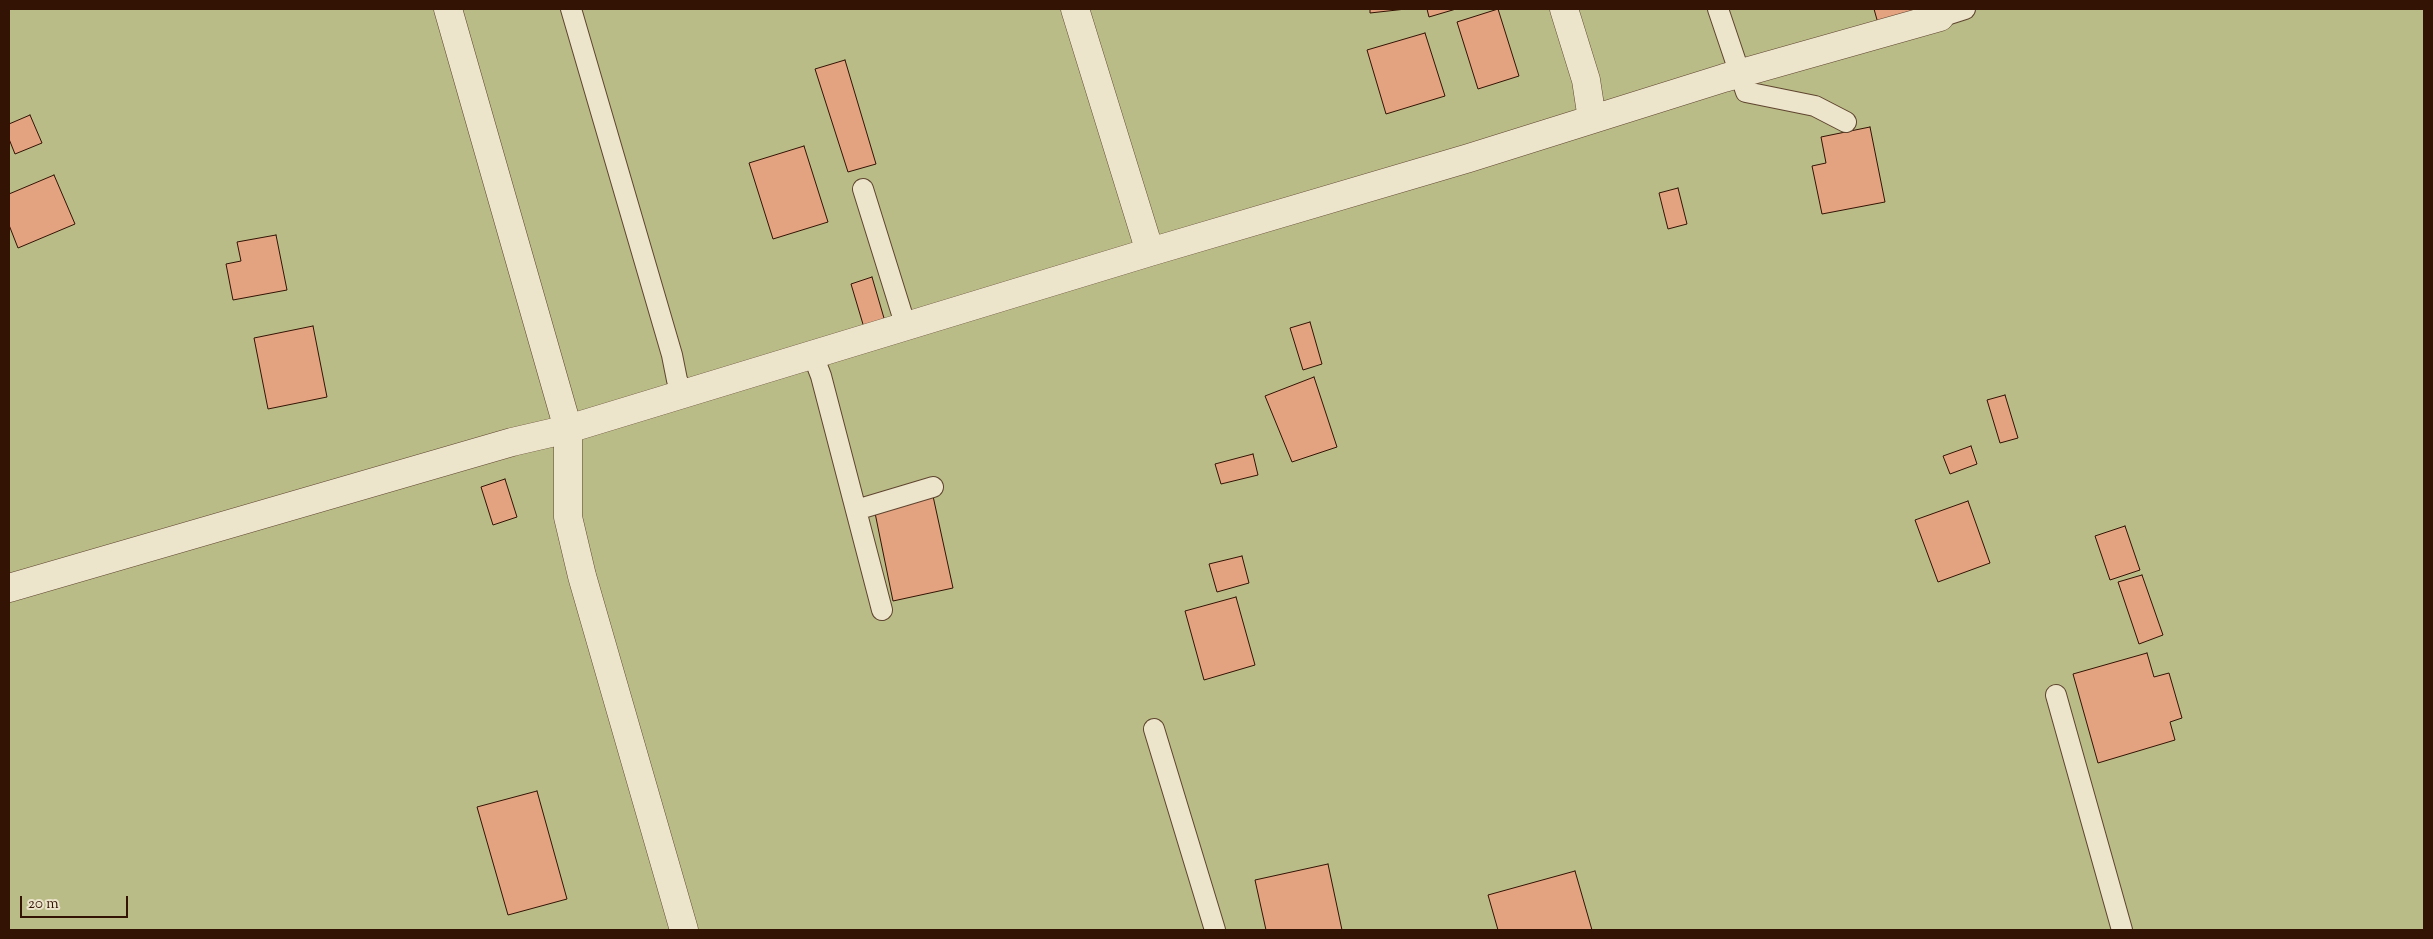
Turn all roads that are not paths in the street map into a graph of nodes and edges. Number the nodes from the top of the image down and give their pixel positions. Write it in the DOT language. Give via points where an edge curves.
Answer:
graph roads {
  1 [pos="448,9"];
  2 [pos="571,9"];
  3 [pos="1075,9"];
  4 [pos="1564,9"];
  5 [pos="1718,9"];
  6 [pos="1952,13"];
  7 [pos="1739,73"];
  8 [pos="1592,119"];
  9 [pos="1846,122"];
  10 [pos="863,189"];
  11 [pos="1150,252"];
  12 [pos="906,327"];
  13 [pos="813,355"];
  14 [pos="684,394"];
  15 [pos="568,429"];
  16 [pos="933,487"];
  17 [pos="856,510"];
  18 [pos="9,588"];
  19 [pos="882,610"];
  20 [pos="2056,695"];
  21 [pos="1154,729"];
  22 [pos="684,930"];
  23 [pos="1214,930"];
  24 [pos="2122,930"];
  1 -- 15 [label="street"];
  2 -- 14 [label="lane" via="677,380"];
  3 -- 11 [label="street"];
  4 -- 8 [label="street" via="1586,80"];
  5 -- 7 [label="lane"];
  6 -- 7 [label="street"];
  7 -- 8 [label="street"];
  7 -- 9 [label="lane" via="1746,92 1814,106"];
  8 -- 11 [label="street"];
  10 -- 12 [label="lane"];
  11 -- 12 [label="street"];
  12 -- 13 [label="street"];
  13 -- 14 [label="street"];
  13 -- 17 [label="lane"];
  14 -- 15 [label="street"];
  15 -- 18 [label="street" via="512,442"];
  15 -- 22 [label="street" via="568,517"];
  16 -- 17 [label="lane"];
  17 -- 19 [label="lane"];
  20 -- 24 [label="lane"];
  21 -- 23 [label="lane"];
}
